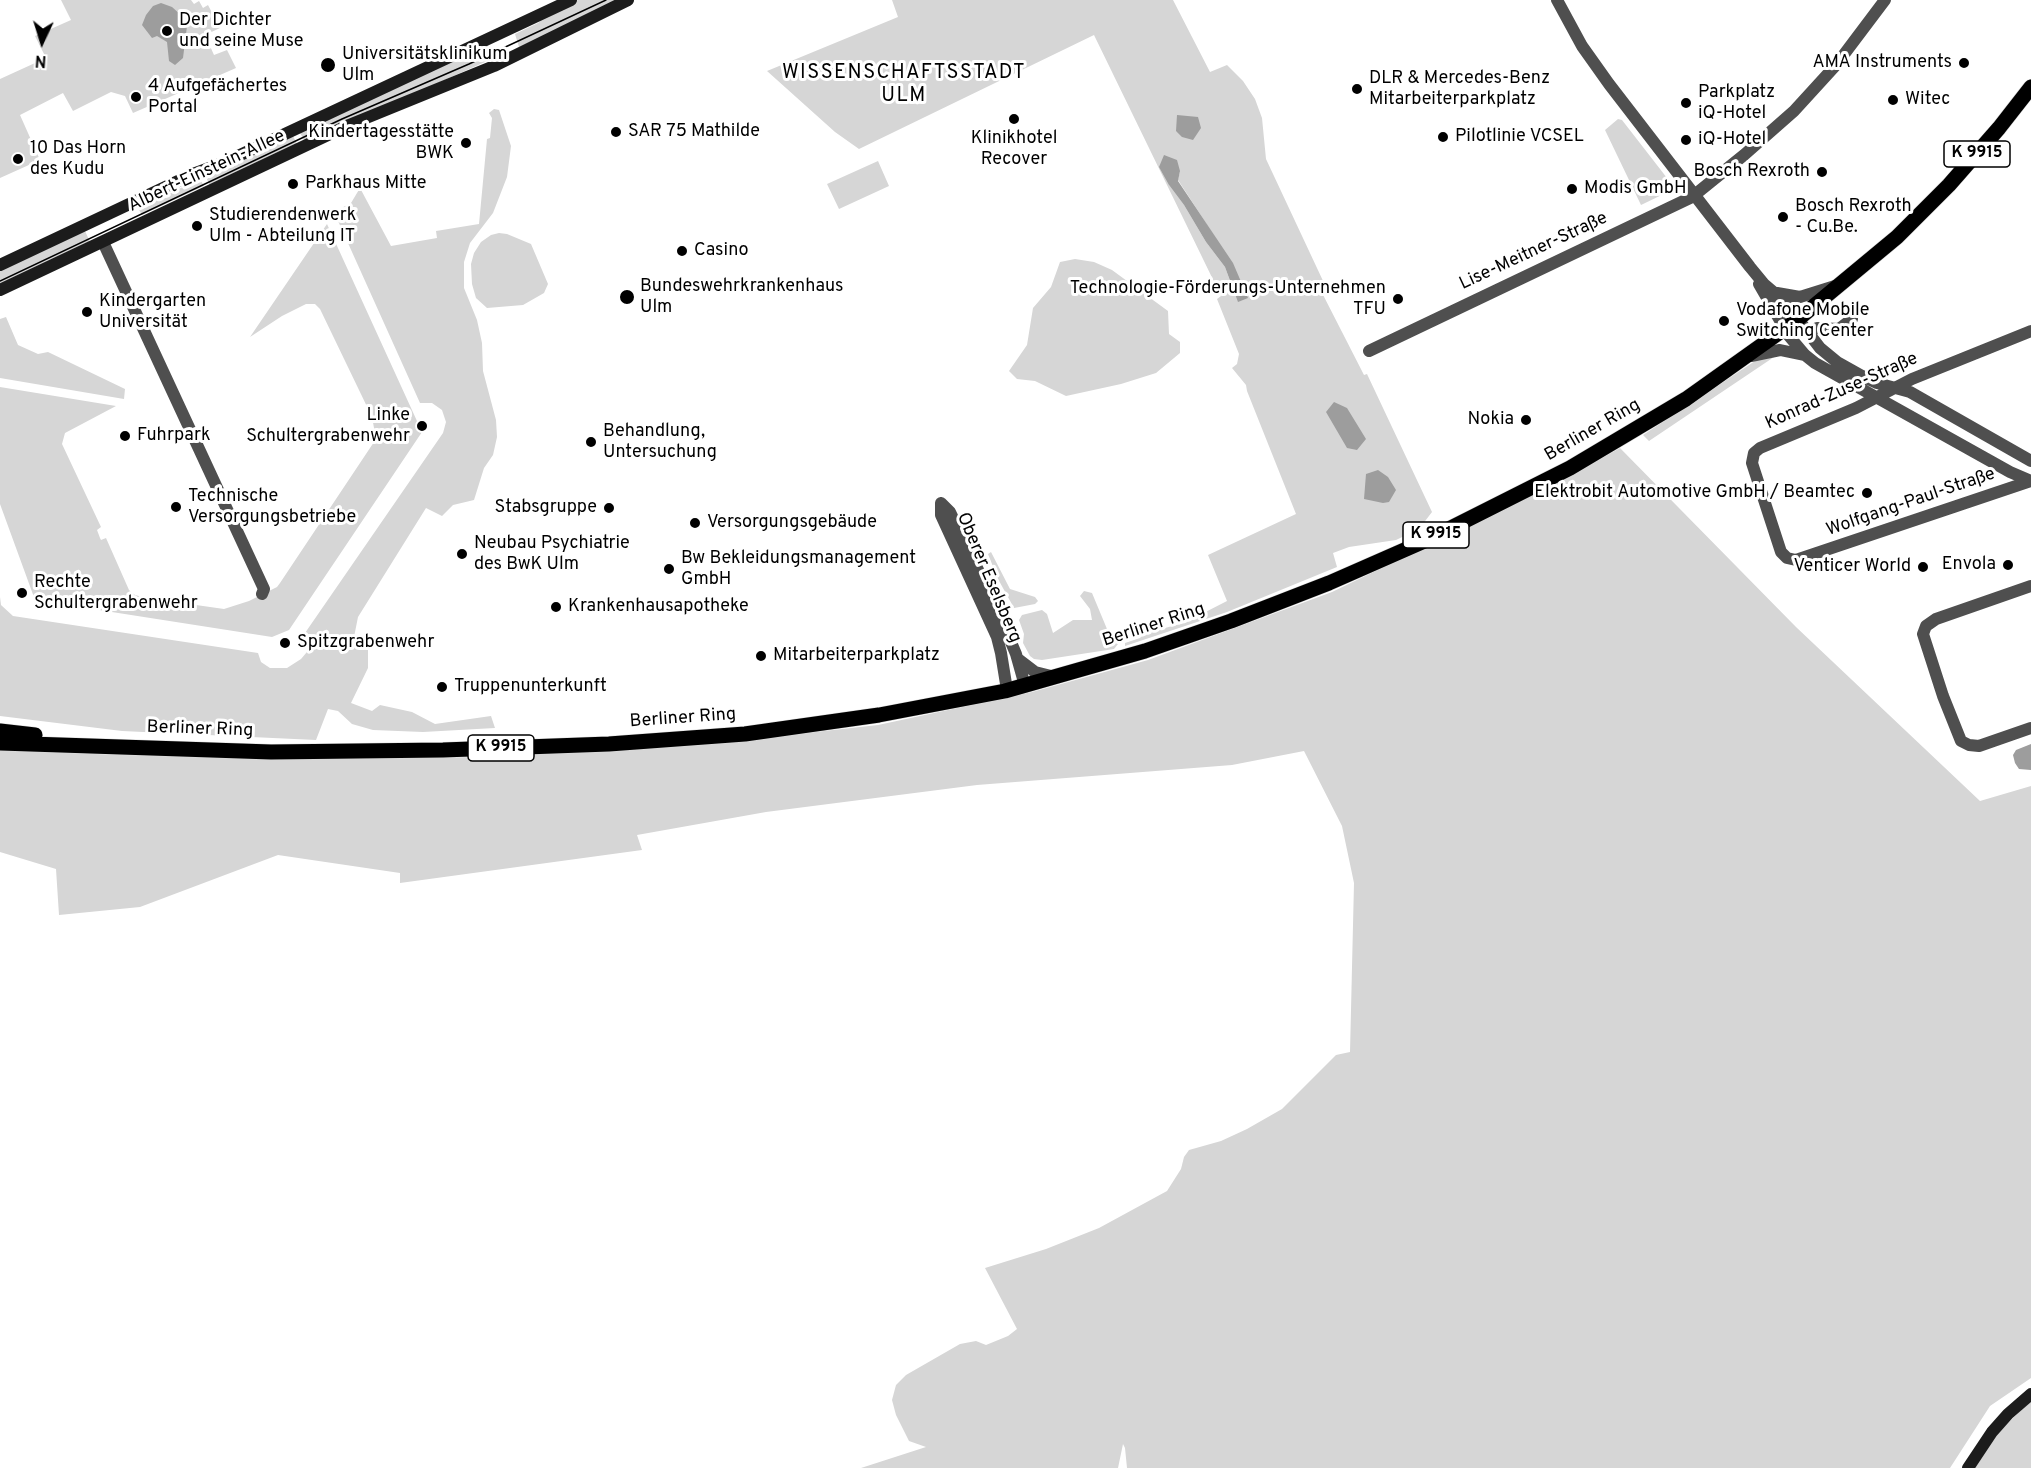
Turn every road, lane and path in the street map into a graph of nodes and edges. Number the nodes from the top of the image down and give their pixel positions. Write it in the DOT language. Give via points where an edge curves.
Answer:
graph roads {
  1 [pos="571,0"];
  2 [pos="628,0"];
  3 [pos="1557,0"];
  4 [pos="1885,0"];
  5 [pos="2031,87"];
  6 [pos="1694,195"];
  7 [pos="93,221"];
  8 [pos="103,242"];
  9 [pos="0,266"];
  10 [pos="1750,267"];
  11 [pos="1845,282"];
  12 [pos="0,290"];
  13 [pos="1774,292"];
  14 [pos="1854,324"];
  15 [pos="1791,325"];
  16 [pos="1817,328"];
  17 [pos="2031,331"];
  18 [pos="1369,351"];
  19 [pos="1805,356"];
  20 [pos="1743,359"];
  21 [pos="1896,387"];
  22 [pos="1876,398"];
  23 [pos="2031,461"];
  24 [pos="2031,481"];
  25 [pos="1802,558"];
  26 [pos="2031,586"];
  27 [pos="262,594"];
  28 [pos="1018,659"];
  29 [pos="1057,677"];
  30 [pos="1025,686"];
  31 [pos="1007,690"];
  32 [pos="2031,728"];
  33 [pos="0,731"];
  34 [pos="0,743"];
  35 [pos="121,746"];
  36 [pos="2031,1394"];
  37 [pos="1968,1468"];
  1 -- 7 [label="street, Albert-Einstein-Allee"];
  2 -- 8 [label="street, Albert-Einstein-Allee" via="482,72 349,125"];
  3 -- 6 [label="street" via="1595,65"];
  4 -- 6 [label="street, Lise-Meitner-Straße" via="1836,65 1794,111"];
  5 -- 11 [label="main road, Berliner Ring / K 9915" via="1935,200"];
  6 -- 10 [label="street"];
  6 -- 18 [label="street, Lise-Meitner-Straße"];
  7 -- 8 [label="street"];
  7 -- 9 [label="street, Albert-Einstein-Allee"];
  8 -- 12 [label="street, Albert-Einstein-Allee"];
  8 -- 27 [label="street" via="264,589"];
  10 -- 13 [label="street"];
  10 -- 15 [label="street"];
  11 -- 13 [label="street" via="1800,297"];
  11 -- 15 [label="main road, Berliner Ring / K 9915"];
  13 -- 15 [label="street" via="1784,301"];
  14 -- 16 [label="street" via="1839,329"];
  15 -- 19 [label="street"];
  15 -- 20 [label="main road, Berliner Ring / K 9915"];
  15 -- 21 [label="street" via="1833,359 1868,379"];
  17 -- 21 [label="street, Konrad-Zuse-Straße"];
  19 -- 20 [label="street" via="1780,350"];
  19 -- 22 [label="street"];
  20 -- 29 [label="main road, Berliner Ring / K 9915" via="1607,447 1417,544 1231,621"];
  21 -- 22 [label="street, Konrad-Zuse-Straße"];
  21 -- 23 [label="street"];
  22 -- 24 [label="street"];
  22 -- 25 [label="street, Konrad-Zuse-Straße" via="1760,448 1753,456 1755,474 1781,552 1790,559"];
  24 -- 25 [label="street, Wolfgang-Paul-Straße"];
  26 -- 32 [label="street" via="1936,619 1926,626 1924,640 1958,737 1966,744 1979,746"];
  28 -- 29 [label="street" via="1035,672"];
  28 -- 30 [label="street, Oberer Eselsberg"];
  28 -- 31 [label="street, Oberer Eselsberg" via="950,512 941,502 941,515 997,637"];
  29 -- 30 [label="main road, Berliner Ring / K 9915"];
  30 -- 31 [label="main road, Berliner Ring / K 9915"];
  31 -- 35 [label="main road, Berliner Ring / K 9915" via="879,715 756,732 609,744 283,752"];
  33 -- 35 [label="main road, Berliner Ring / K 9915"];
  34 -- 35 [label="main road, Berliner Ring / K 9915"];
  36 -- 37 [label="street" via="1992,1432"];
}
